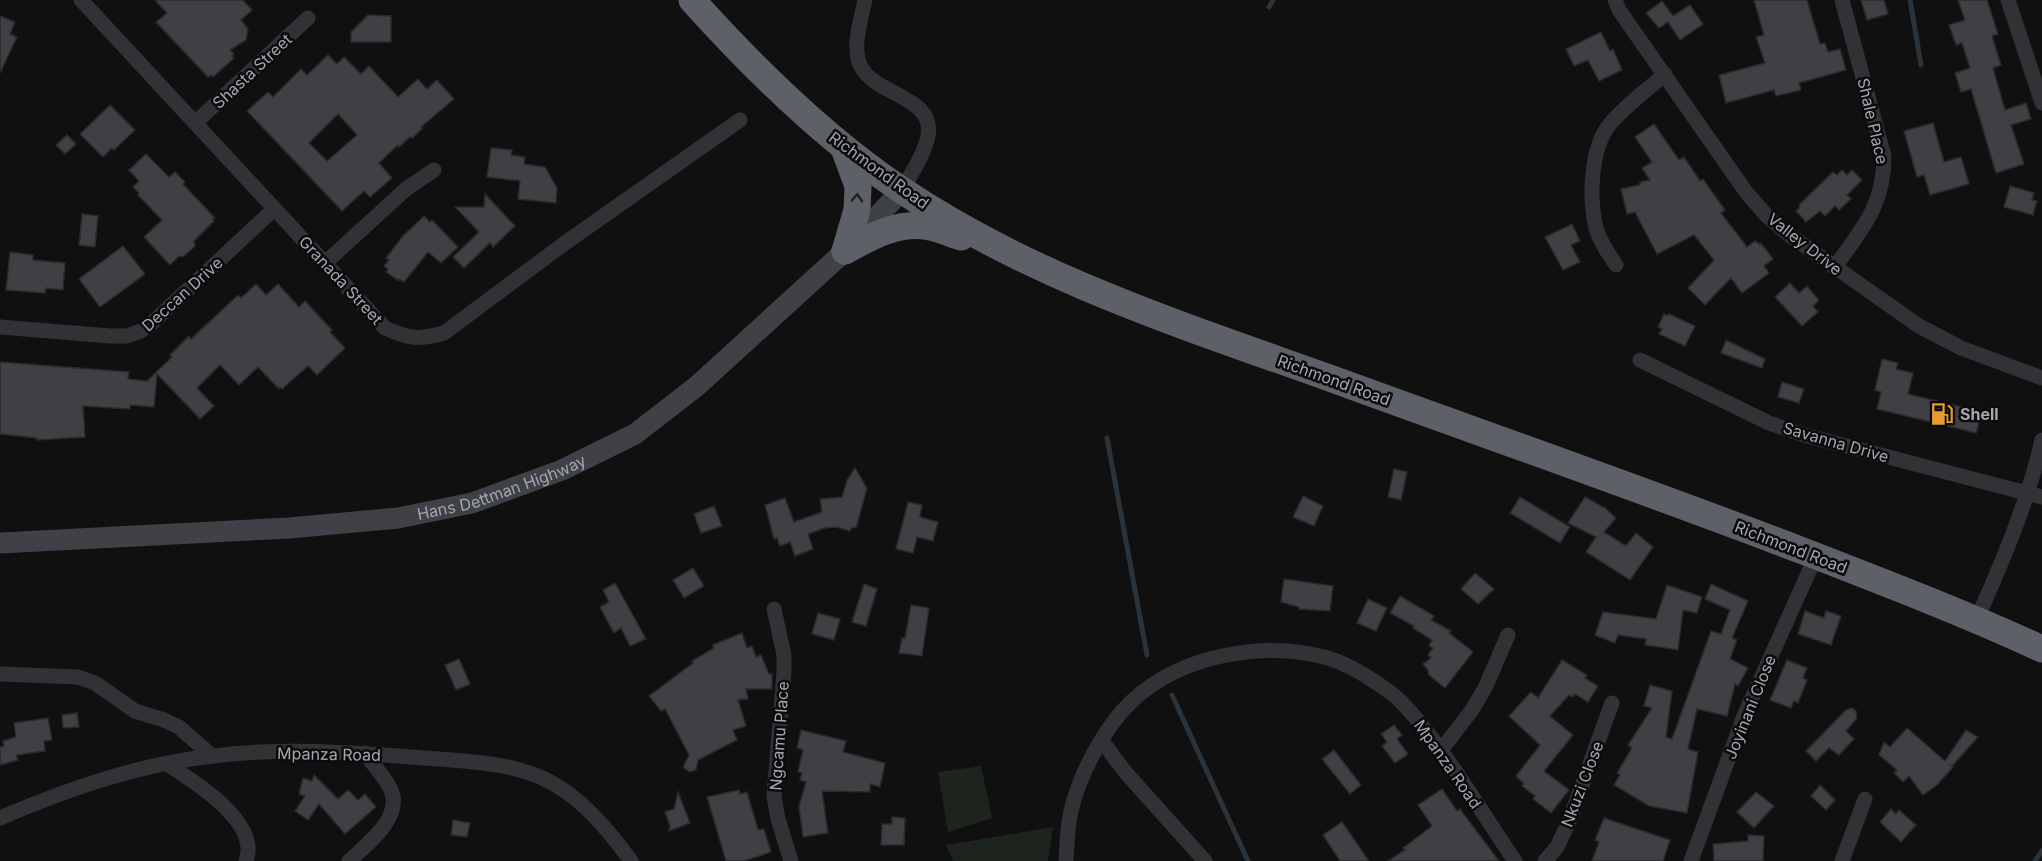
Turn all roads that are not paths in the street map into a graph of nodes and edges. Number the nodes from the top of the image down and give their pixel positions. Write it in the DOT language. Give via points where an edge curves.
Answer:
graph roads {
  1 [pos="81,0"];
  2 [pos="692,0"];
  3 [pos="865,0"];
  4 [pos="1615,0"];
  5 [pos="1842,0"];
  6 [pos="2008,0"];
  7 [pos="308,18"];
  8 [pos="1665,74"];
  9 [pos="2039,84"];
  10 [pos="2042,103"];
  11 [pos="740,120"];
  12 [pos="195,123"];
  13 [pos="844,146"];
  14 [pos="434,170"];
  15 [pos="902,190"];
  16 [pos="274,209"];
  17 [pos="845,250"];
  18 [pos="1014,255"];
  19 [pos="325,263"];
  20 [pos="1616,265"];
  21 [pos="1834,268"];
  22 [pos="0,327"];
  23 [pos="1640,360"];
  24 [pos="2042,378"];
  25 [pos="2042,440"];
  26 [pos="2035,495"];
  27 [pos="0,543"];
  28 [pos="1816,556"];
  29 [pos="774,609"];
  30 [pos="1977,619"];
  31 [pos="1508,635"];
  32 [pos="2042,649"];
  33 [pos="0,674"];
  34 [pos="1612,703"];
  35 [pos="1102,741"];
  36 [pos="1441,750"];
  37 [pos="365,753"];
  38 [pos="213,756"];
  39 [pos="167,764"];
  40 [pos="1865,799"];
  41 [pos="0,818"];
  42 [pos="246,861"];
  43 [pos="349,861"];
  44 [pos="631,861"];
  45 [pos="791,861"];
  46 [pos="1066,861"];
  47 [pos="1205,861"];
  48 [pos="1515,861"];
  49 [pos="1545,861"];
  50 [pos="1691,861"];
  51 [pos="1842,861"];
  1 -- 12 [label="street, Granada Street"];
  2 -- 13 [label="highway, Richmond Road" via="726,38"];
  3 -- 15 [label="street" via="857,49 864,73 921,110 927,120 928,136 922,153"];
  4 -- 8 [label="street, Valley Drive"];
  5 -- 21 [label="street, Shale Place" via="1884,156 1884,174 1872,214"];
  6 -- 9 [label="street"];
  7 -- 12 [label="street, Shasta Street"];
  8 -- 20 [label="street" via="1609,125 1596,157 1592,186 1597,230"];
  8 -- 21 [label="street, Valley Drive" via="1766,215"];
  9 -- 10 [label="street"];
  11 -- 19 [label="street, Granada Street" via="444,333 422,339 385,328"];
  12 -- 16 [label="street, Granada Street"];
  13 -- 15 [label="highway, Richmond Road"];
  17 -- 13 [label="highway, one-way" via="857,210 858,186"];
  14 -- 19 [label="street" via="405,189"];
  15 -- 17 [label="street, Hans Dettman Highway"];
  15 -- 18 [label="highway, Richmond Road"];
  16 -- 19 [label="street, Granada Street"];
  16 -- 22 [label="street, Deccan Drive" via="152,323 135,334 110,336"];
  17 -- 18 [label="highway" via="888,230 929,226"];
  17 -- 27 [label="street, Hans Dettman Highway" via="698,386 635,434 562,470 472,503 398,518 300,527"];
  18 -- 28 [label="highway, Richmond Road" via="1081,286 1192,328"];
  21 -- 24 [label="street, Valley Drive" via="1950,343"];
  23 -- 26 [label="street, Savanna Drive" via="1769,423 1804,435"];
  25 -- 26 [label="street"];
  26 -- 30 [label="street"];
  28 -- 30 [label="highway, Richmond Road"];
  28 -- 50 [label="street, Joyinani Close" via="1744,716"];
  29 -- 45 [label="street, Ngcamu Place" via="784,672 774,796"];
  30 -- 32 [label="highway, Richmond Road"];
  31 -- 36 [label="street" via="1485,688"];
  33 -- 38 [label="street" via="78,677 95,683 135,711 179,727"];
  34 -- 49 [label="street, Nkuzi Close" via="1568,824"];
  35 -- 36 [label="street, Mpanza Road" via="1132,701 1186,666 1234,653 1280,651 1328,658 1358,671 1394,695"];
  35 -- 46 [label="street, Mpanza Road" via="1087,766 1071,811"];
  35 -- 47 [label="street"];
  36 -- 48 [label="street, Mpanza Road"];
  37 -- 38 [label="street, Mpanza Road" via="282,751"];
  37 -- 43 [label="street" via="391,789 394,808 373,838"];
  37 -- 44 [label="street, Mpanza Road" via="489,763 532,774 570,795 599,821"];
  38 -- 39 [label="street, Mpanza Road"];
  39 -- 41 [label="street, Mpanza Road" via="72,789"];
  39 -- 42 [label="street" via="229,811 248,842"];
  40 -- 51 [label="street"];
}
